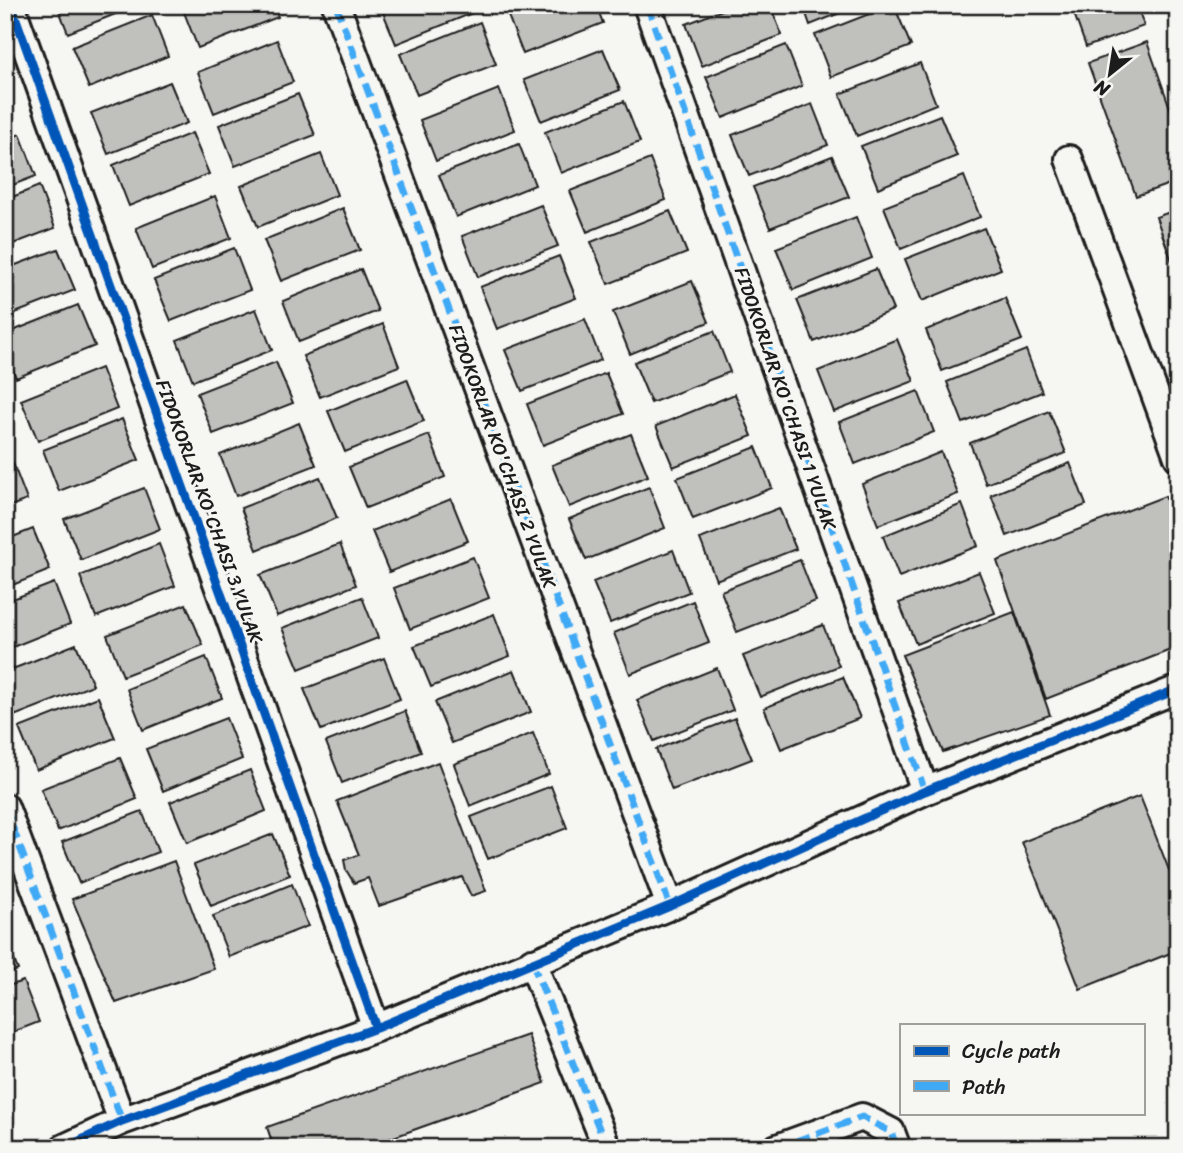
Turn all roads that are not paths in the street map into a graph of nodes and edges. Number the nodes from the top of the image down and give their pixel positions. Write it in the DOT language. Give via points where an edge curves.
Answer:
graph roads {
  1 [pos="11,5"];
  2 [pos="336,5"];
  3 [pos="647,5"];
  4 [pos="1069,159"];
  5 [pos="1178,457"];
  6 [pos="1178,689"];
  7 [pos="925,791"];
  8 [pos="5,807"];
  9 [pos="670,906"];
  10 [pos="532,962"];
  11 [pos="376,1028"];
  12 [pos="122,1121"];
  13 [pos="64,1148"];
  14 [pos="607,1148"];
  15 [pos="776,1148"];
  16 [pos="897,1148"];
  1 -- 11 [label="street, FIDOKORLAR KO'CHASI 3 YULAK"];
  2 -- 9 [label="street, FIDOKORLAR KO'CHASI 2 YULAK"];
  3 -- 7 [label="street, FIDOKORLAR KO'CHASI 1 YULAK"];
  4 -- 5 [label="street"];
  6 -- 7 [label="street"];
  7 -- 9 [label="street"];
  8 -- 12 [label="street"];
  9 -- 10 [label="street"];
  10 -- 11 [label="street"];
  10 -- 14 [label="street"];
  11 -- 12 [label="street"];
  12 -- 13 [label="street"];
  15 -- 16 [label="street" via="862,1117 891,1132"];
}
